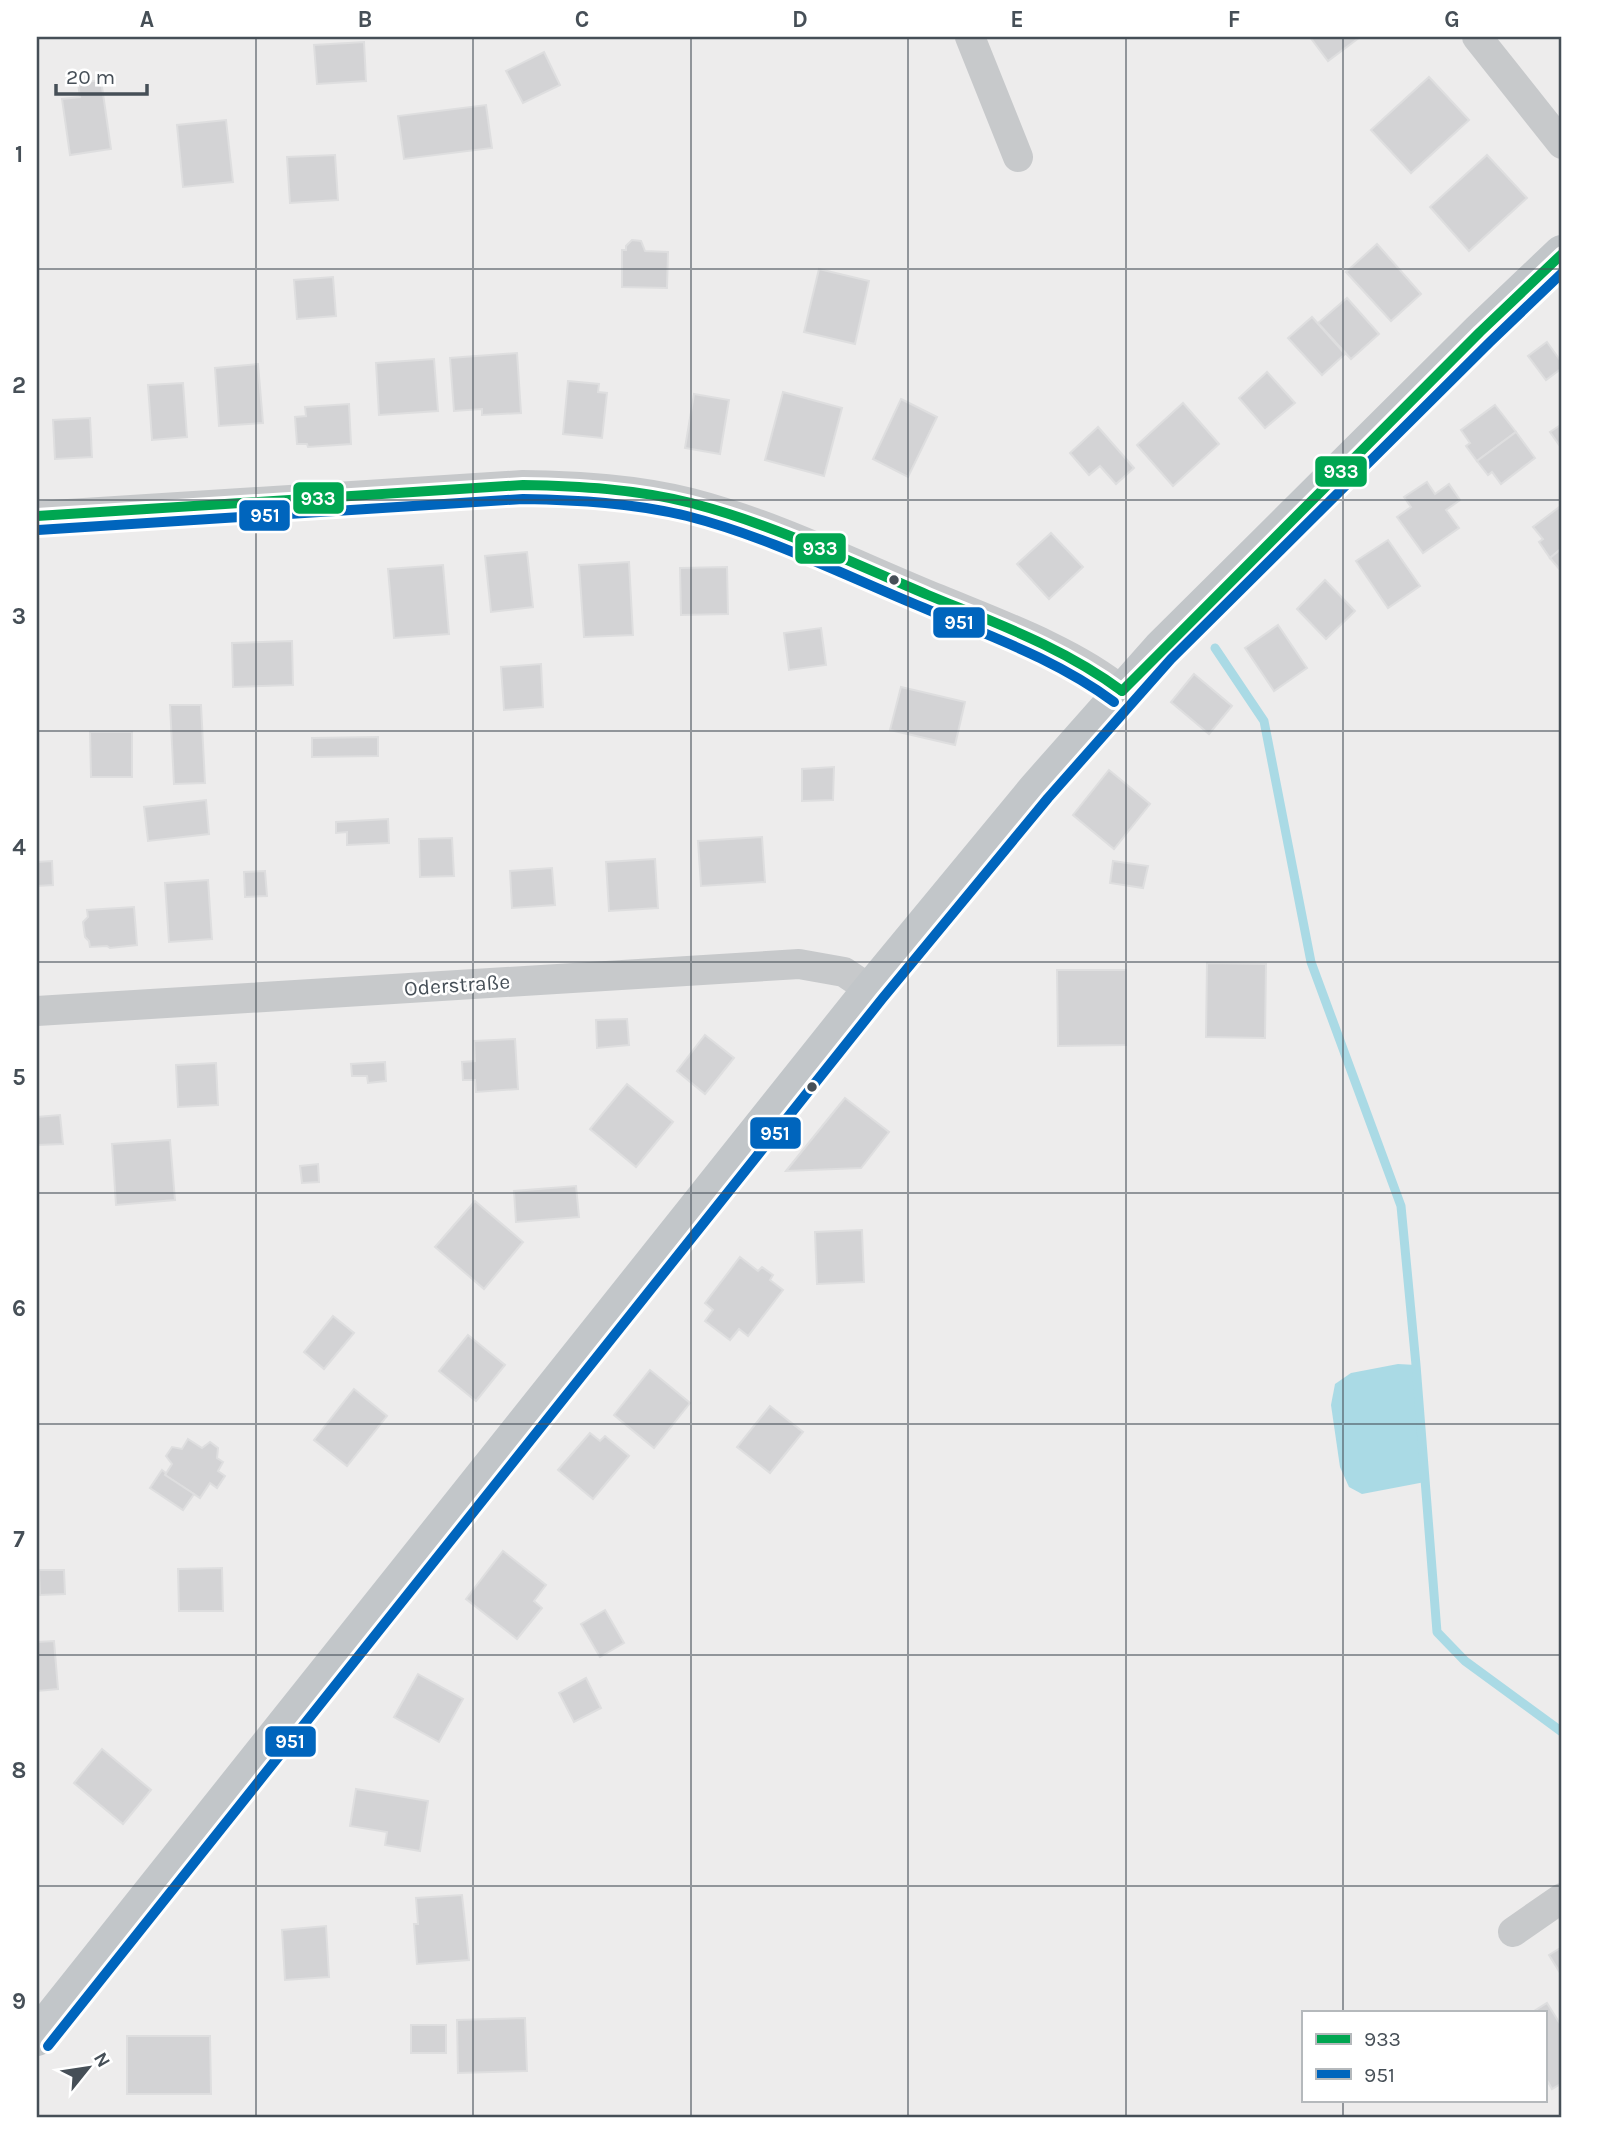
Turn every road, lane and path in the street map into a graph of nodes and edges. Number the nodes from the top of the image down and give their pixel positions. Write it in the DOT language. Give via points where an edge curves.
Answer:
graph roads {
  1 [pos="970,37"];
  2 [pos="1478,37"];
  3 [pos="1562,144"];
  4 [pos="1018,157"];
  5 [pos="1562,254"];
  6 [pos="37,516"];
  7 [pos="1122,691"];
  8 [pos="871,990"];
  9 [pos="37,1010"];
  10 [pos="1562,1898"];
  11 [pos="1513,1932"];
  12 [pos="37,2037"];
  1 -- 4 [label="street"];
  2 -- 3 [label="street"];
  5 -- 7 [label="main road"];
  6 -- 7 [label="street" via="523,485 641,493 691,503 770,529 1087,665"];
  7 -- 8 [label="main road"];
  8 -- 9 [label="street, Oderstraße" via="844,972 799,964"];
  8 -- 12 [label="main road"];
  10 -- 11 [label="street"];
}
